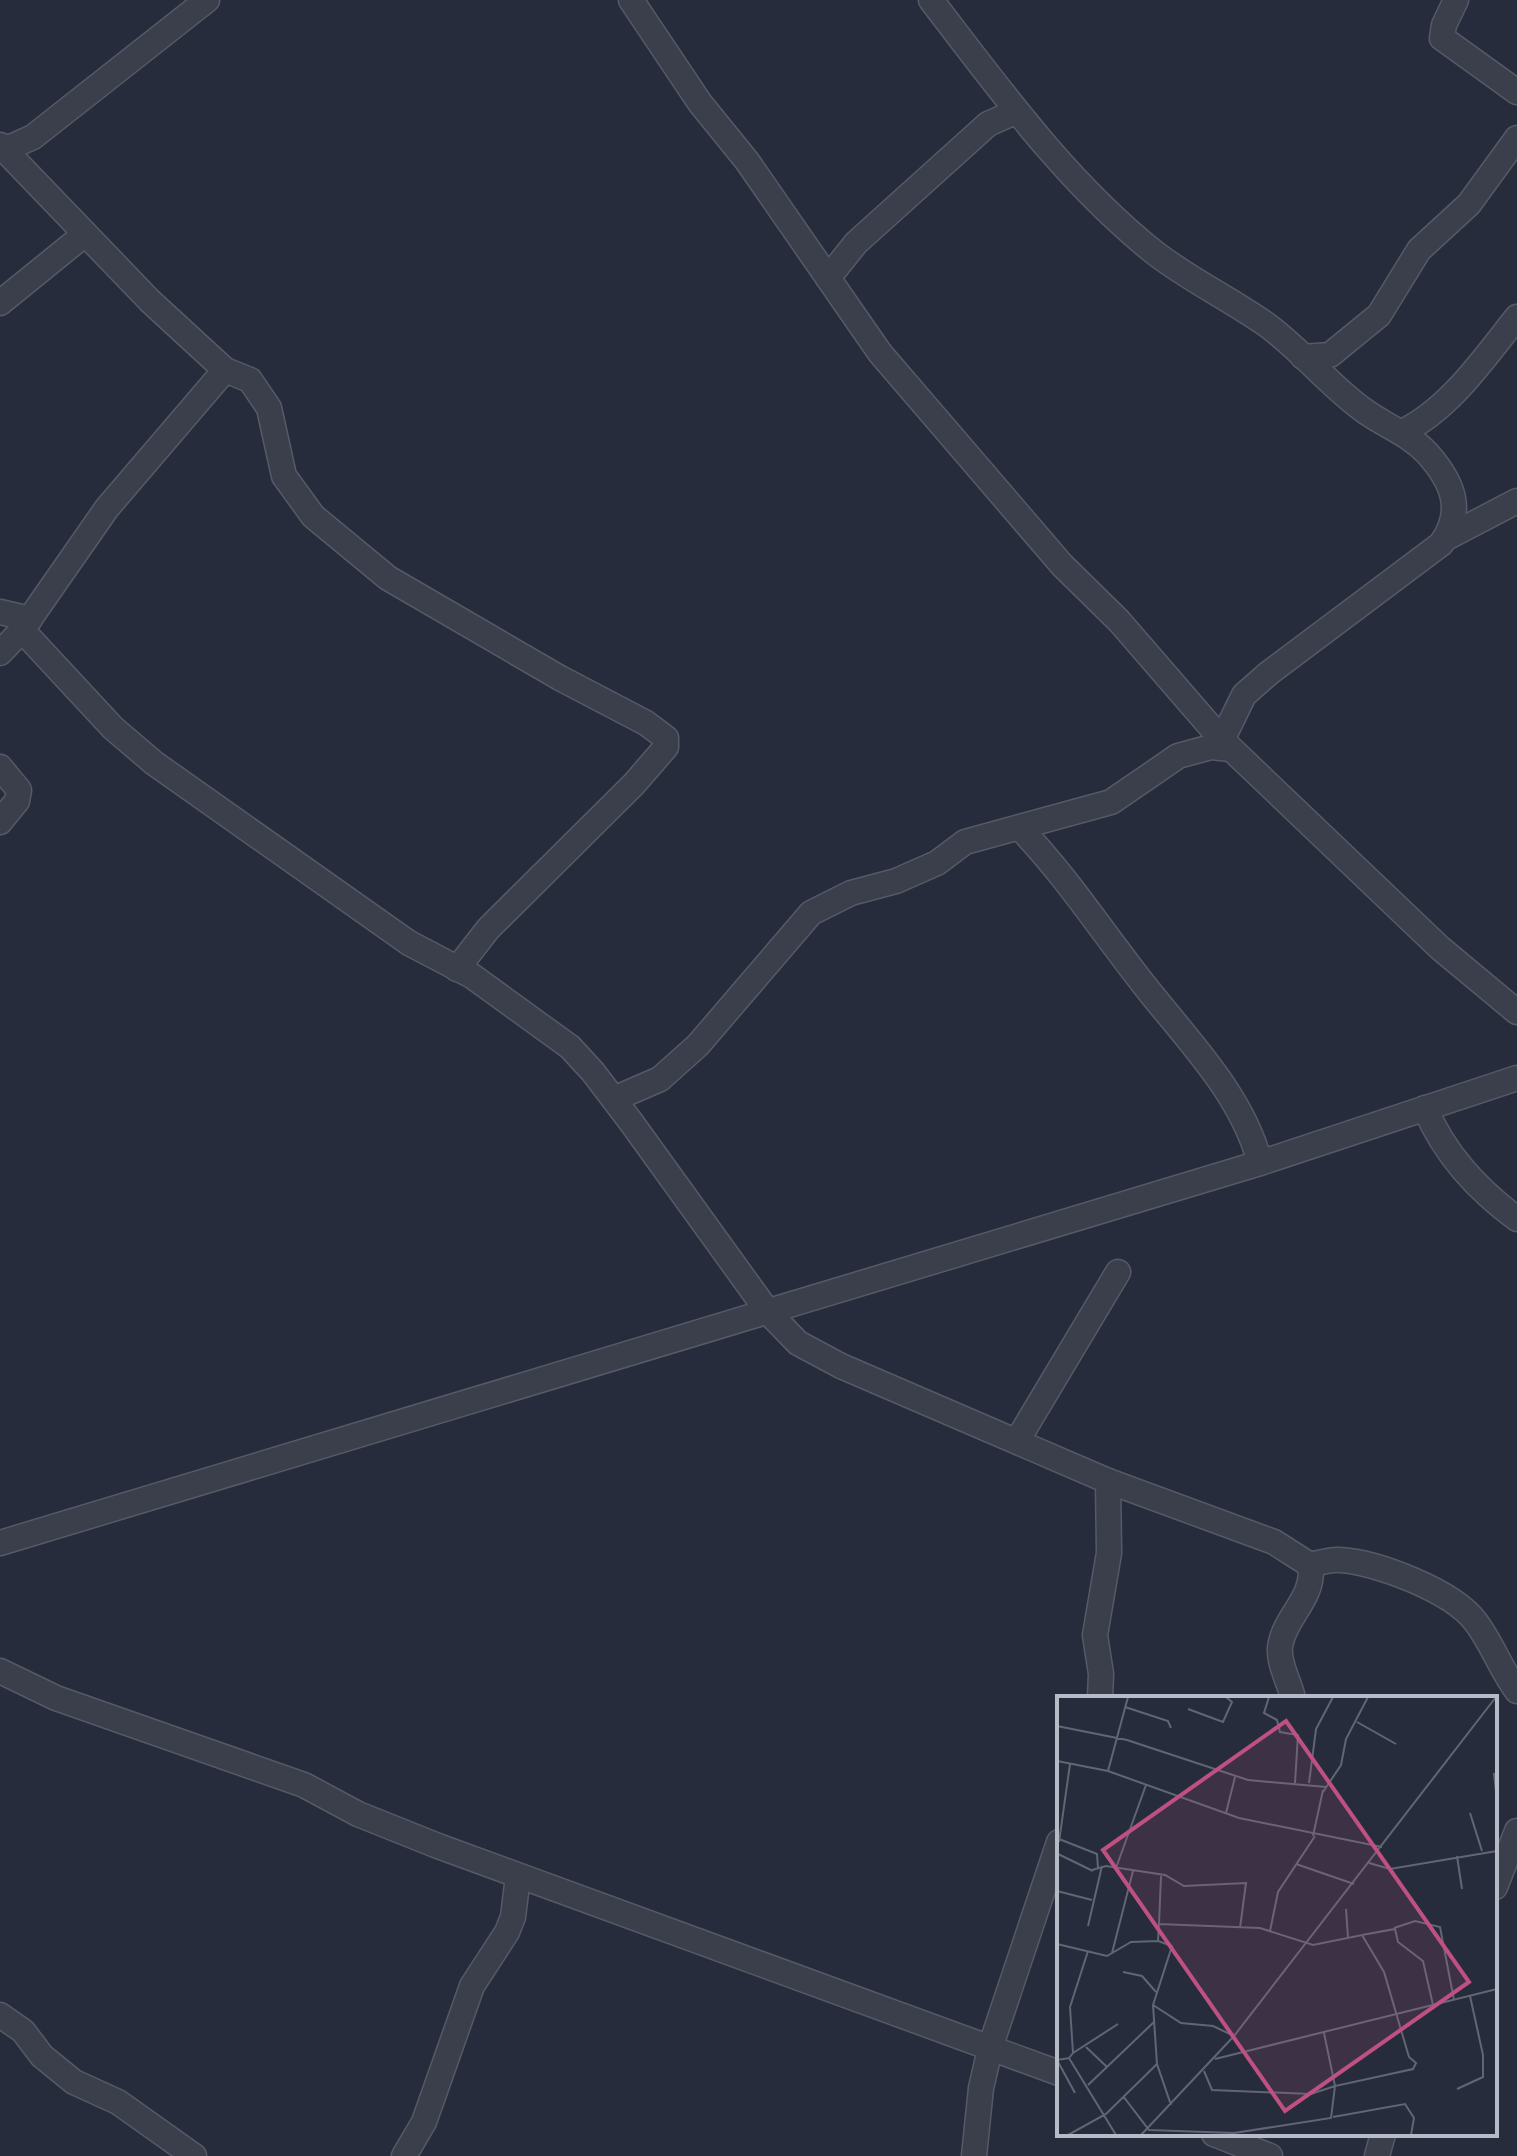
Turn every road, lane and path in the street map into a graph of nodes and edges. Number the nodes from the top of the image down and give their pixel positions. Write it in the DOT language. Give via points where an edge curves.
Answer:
graph roads {
  1 [pos="207,0"];
  2 [pos="631,0"];
  3 [pos="931,0"];
  4 [pos="1456,0"];
  5 [pos="998,90"];
  6 [pos="1517,92"];
  7 [pos="1015,112"];
  8 [pos="988,124"];
  9 [pos="33,137"];
  10 [pos="1517,138"];
  11 [pos="2,148"];
  12 [pos="25,172"];
  13 [pos="85,234"];
  14 [pos="828,278"];
  15 [pos="0,303"];
  16 [pos="1517,317"];
  17 [pos="1326,365"];
  18 [pos="225,370"];
  19 [pos="1411,428"];
  20 [pos="1455,499"];
  21 [pos="1517,501"];
  22 [pos="1485,517"];
  23 [pos="1446,538"];
  24 [pos="0,612"];
  25 [pos="26,625"];
  26 [pos="0,653"];
  27 [pos="1227,744"];
  28 [pos="0,767"];
  29 [pos="0,822"];
  30 [pos="1020,828"];
  31 [pos="457,969"];
  32 [pos="1517,1012"];
  33 [pos="1517,1078"];
  34 [pos="614,1099"];
  35 [pos="1425,1108"];
  36 [pos="1260,1163"];
  37 [pos="1517,1219"];
  38 [pos="1118,1272"];
  39 [pos="768,1312"];
  40 [pos="1017,1441"];
  41 [pos="1108,1481"];
  42 [pos="3,1536"];
  43 [pos="1310,1565"];
  44 [pos="0,1671"];
  45 [pos="1517,1691"];
  46 [pos="1100,1696"];
  47 [pos="1292,1696"];
  48 [pos="1517,1831"];
  49 [pos="1057,1848"];
  50 [pos="518,1876"];
  51 [pos="1497,1882"];
  52 [pos="0,2015"];
  53 [pos="991,2045"];
  54 [pos="1057,2072"];
  55 [pos="1227,2136"];
  56 [pos="1382,2136"];
  57 [pos="194,2156"];
  58 [pos="404,2156"];
  59 [pos="974,2156"];
  60 [pos="1270,2156"];
  61 [pos="1377,2156"];
  1 -- 9 [label="street"];
  2 -- 14 [label="street"];
  3 -- 5 [label="street"];
  4 -- 6 [label="street" via="1442,38"];
  5 -- 7 [label="street"];
  5 -- 8 [label="street"];
  7 -- 8 [label="street"];
  7 -- 17 [label="street" via="1124,227 1188,276 1269,327 1303,357"];
  8 -- 14 [label="street" via="856,243"];
  9 -- 11 [label="street"];
  9 -- 12 [label="street"];
  10 -- 17 [label="street" via="1469,204 1419,250 1379,315"];
  11 -- 12 [label="street"];
  12 -- 13 [label="street"];
  13 -- 15 [label="street"];
  13 -- 18 [label="street"];
  14 -- 27 [label="street" via="880,353 1062,565"];
  16 -- 19 [label="street" via="1481,362"];
  17 -- 19 [label="street" via="1364,411"];
  18 -- 25 [label="street" via="107,508"];
  18 -- 31 [label="street" via="250,380 269,408 284,476 313,516 388,578 666,738 666,747 634,784 488,929"];
  19 -- 20 [label="street"];
  20 -- 22 [label="street"];
  20 -- 23 [label="street"];
  21 -- 22 [label="street"];
  22 -- 23 [label="street"];
  23 -- 27 [label="street" via="1244,695"];
  24 -- 25 [label="street"];
  25 -- 26 [label="street"];
  25 -- 31 [label="street" via="113,728 154,763 409,943"];
  27 -- 30 [label="street" via="1178,756 1111,802"];
  27 -- 32 [label="street" via="1440,948"];
  28 -- 29 [label="street" via="19,790"];
  30 -- 34 [label="street" via="965,842 937,863 811,913 698,1045 660,1079"];
  30 -- 36 [label="street" via="1053,863 1204,1059 1252,1135"];
  31 -- 34 [label="street" via="570,1047"];
  33 -- 35 [label="street"];
  34 -- 39 [label="street"];
  35 -- 36 [label="street"];
  35 -- 37 [label="street" via="1450,1155 1479,1189"];
  36 -- 39 [label="street"];
  38 -- 40 [label="street"];
  39 -- 40 [label="street" via="798,1343 841,1366"];
  39 -- 42 [label="street"];
  40 -- 41 [label="street"];
  41 -- 43 [label="street" via="1274,1542"];
  41 -- 46 [label="street" via="1109,1553 1095,1635"];
  43 -- 45 [label="street" via="1337,1559 1363,1563 1459,1606 1474,1619"];
  43 -- 47 [label="street" via="1306,1596 1281,1642 1280,1657"];
  44 -- 50 [label="street" via="56,1698 304,1785 358,1814"];
  48 -- 51 [label="street"];
  49 -- 53 [label="street"];
  50 -- 53 [label="street"];
  50 -- 58 [label="street" via="507,1932 472,1986 424,2122"];
  52 -- 57 [label="street" via="74,2082 118,2102"];
  53 -- 54 [label="street"];
  53 -- 59 [label="street"];
  55 -- 60 [label="street"];
  56 -- 61 [label="street"];
}
